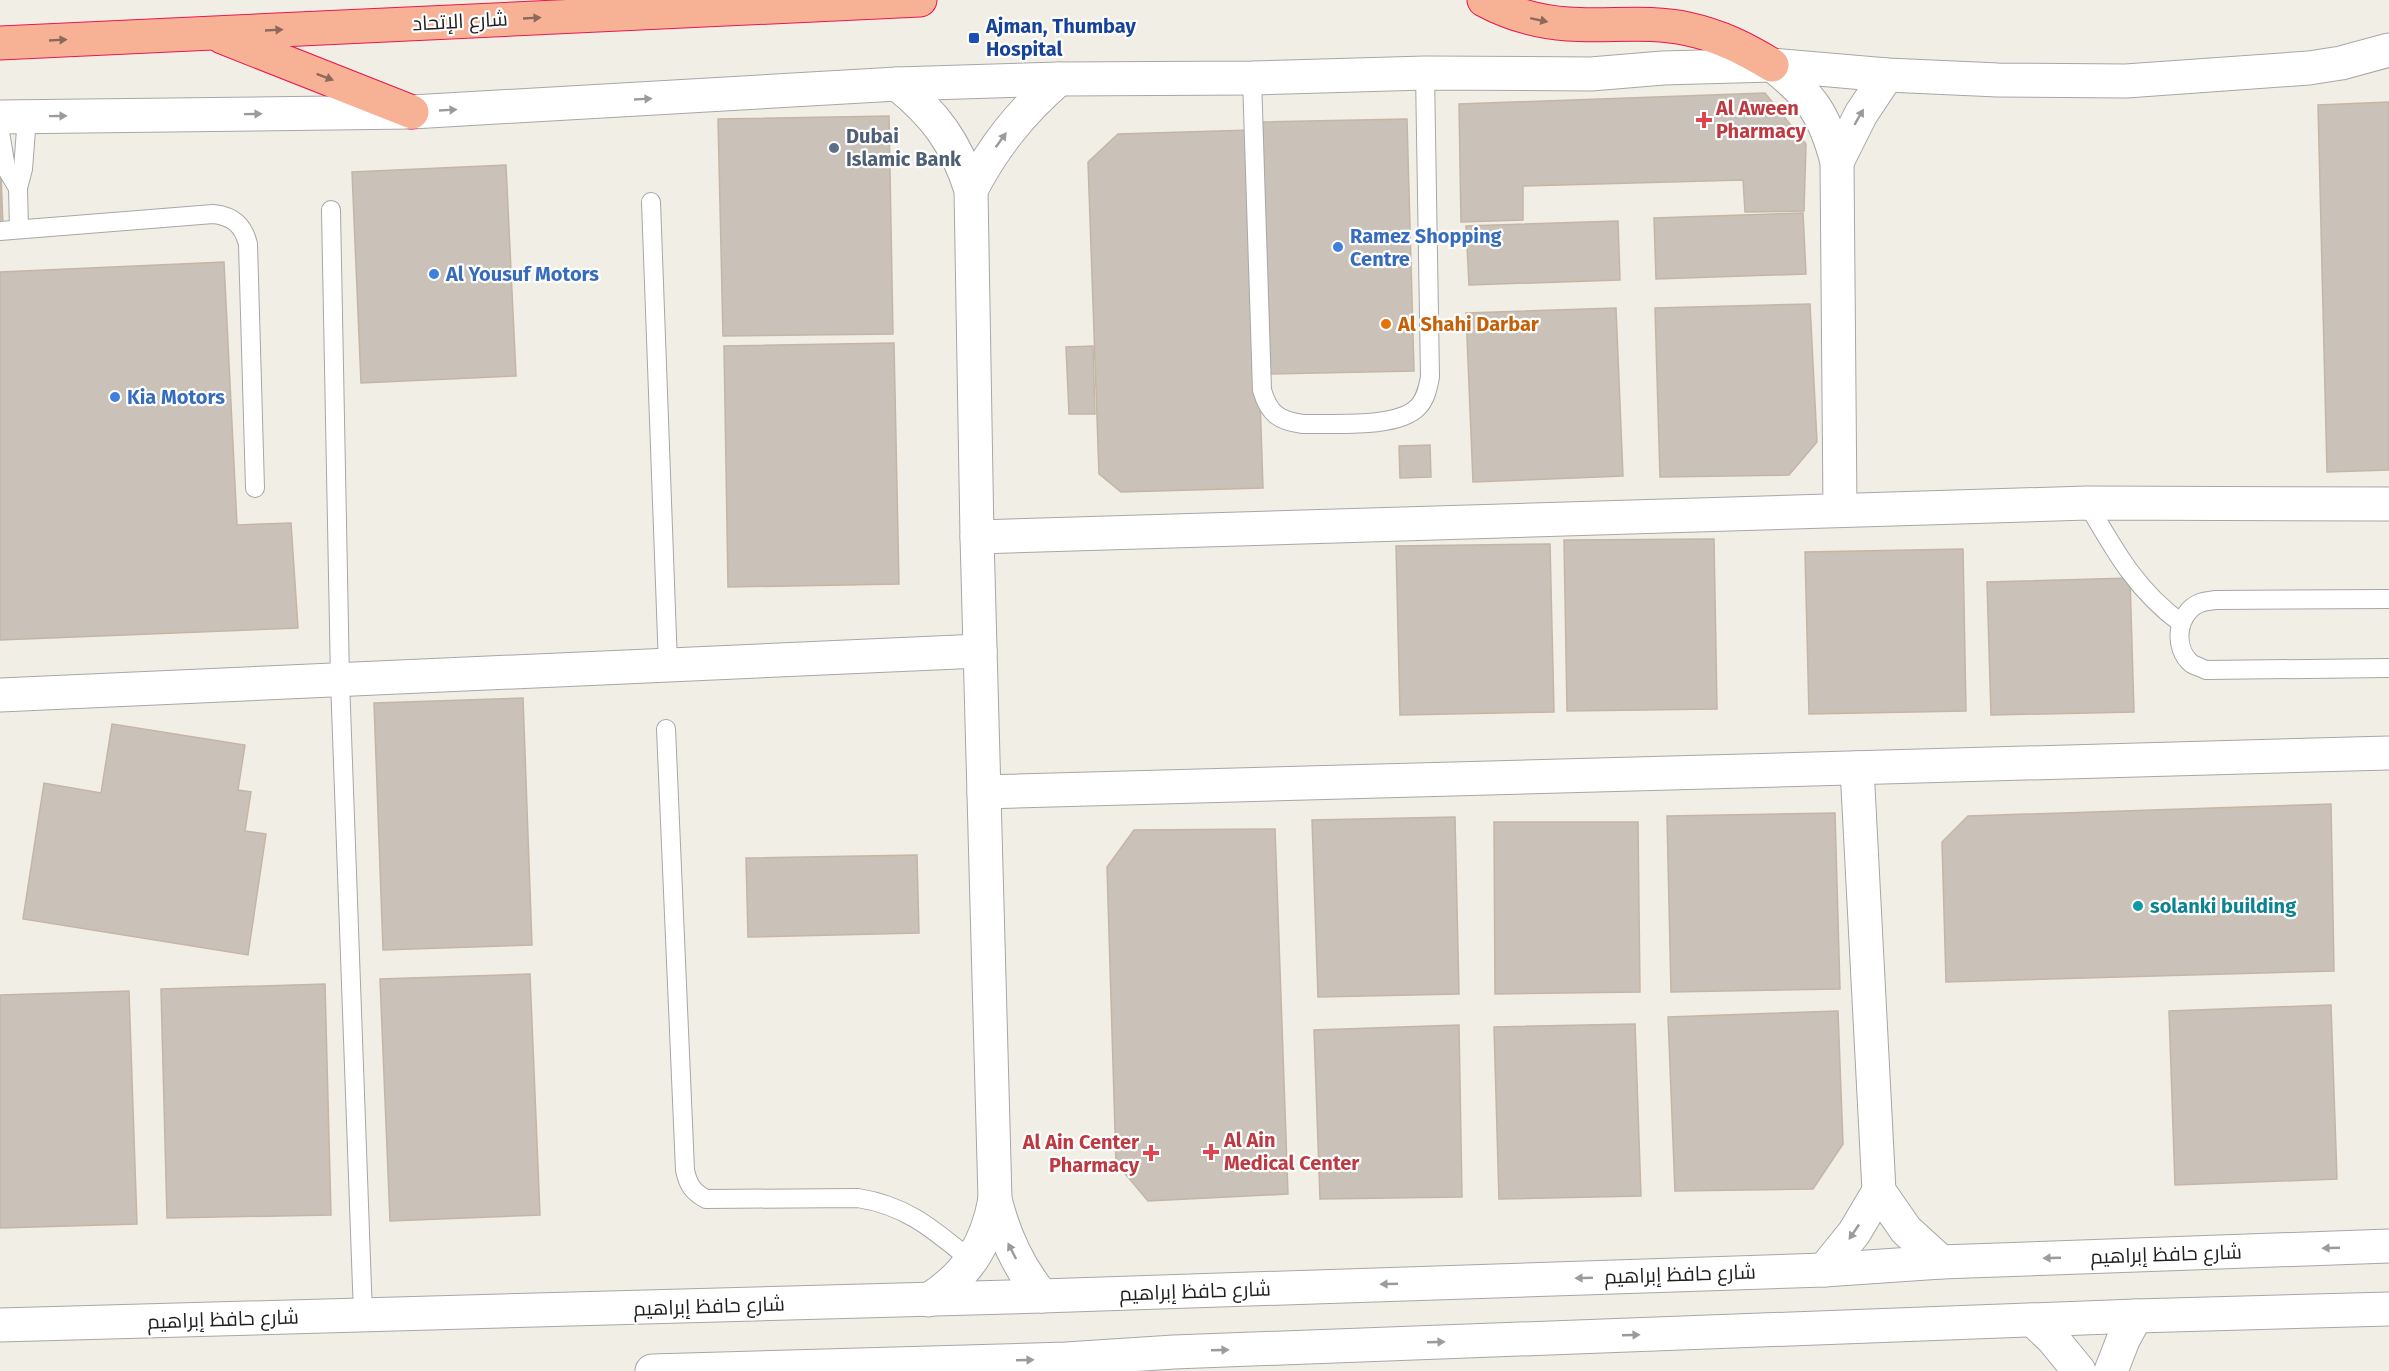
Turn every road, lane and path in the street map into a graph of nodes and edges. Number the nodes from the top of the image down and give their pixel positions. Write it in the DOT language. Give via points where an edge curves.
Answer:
graph roads {
  1 [pos="920,0"];
  2 [pos="1484,0"];
  3 [pos="212,33"];
  4 [pos="0,43"];
  5 [pos="2389,50"];
  6 [pos="1772,65"];
  7 [pos="1425,73"];
  8 [pos="1887,75"];
  9 [pos="1252,78"];
  10 [pos="1059,79"];
  11 [pos="897,84"];
  12 [pos="412,112"];
  13 [pos="9,122"];
  14 [pos="1837,162"];
  15 [pos="18,188"];
  16 [pos="971,190"];
  17 [pos="651,202"];
  18 [pos="331,210"];
  19 [pos="19,229"];
  20 [pos="0,231"];
  21 [pos="255,488"];
  22 [pos="2087,503"];
  23 [pos="2389,504"];
  24 [pos="1840,510"];
  25 [pos="977,537"];
  26 [pos="2389,599"];
  27 [pos="2181,623"];
  28 [pos="980,651"];
  29 [pos="668,665"];
  30 [pos="2389,668"];
  31 [pos="340,680"];
  32 [pos="0,696"];
  33 [pos="666,729"];
  34 [pos="2389,753"];
  35 [pos="1857,768"];
  36 [pos="984,792"];
  37 [pos="1879,1191"];
  38 [pos="995,1199"];
  39 [pos="2389,1246"];
  40 [pos="972,1261"];
  41 [pos="1941,1262"];
  42 [pos="1824,1270"];
  43 [pos="1042,1296"];
  44 [pos="928,1300"];
  45 [pos="2389,1309"];
  46 [pos="363,1315"];
  47 [pos="2136,1316"];
  48 [pos="2033,1320"];
  49 [pos="0,1325"];
  50 [pos="1164,1361"];
  51 [pos="1072,1365"];
  52 [pos="652,1371"];
  53 [pos="2079,1371"];
  54 [pos="2111,1371"];
  3 -- 1 [label="highway, شارع الإتحاد, one-way"];
  2 -- 6 [label="highway, one-way" via="1544,22 1686,28 1742,46"];
  4 -- 3 [label="highway, شارع الإتحاد, one-way"];
  3 -- 12 [label="highway, one-way"];
  5 -- 8 [label="street" via="2309,68 2126,81"];
  6 -- 7 [label="street" via="1591,74"];
  6 -- 8 [label="street"];
  6 -- 14 [label="street" via="1815,106 1830,133"];
  7 -- 9 [label="street"];
  7 -- 9 [label="lane" via="1430,376 1427,392 1406,416 1390,421 1325,423 1290,422 1276,416 1266,404 1262,390"];
  14 -- 8 [label="street, one-way" via="1861,114"];
  9 -- 10 [label="street"];
  10 -- 11 [label="street"];
  16 -- 10 [label="street, one-way" via="1009,129"];
  12 -- 11 [label="street, one-way"];
  11 -- 16 [label="street" via="936,120 963,165"];
  13 -- 12 [label="street, one-way"];
  13 -- 15 [label="lane" via="23,169"];
  13 -- 15 [label="lane" via="6,168"];
  14 -- 24 [label="street"];
  15 -- 19 [label="lane"];
  16 -- 25 [label="street"];
  17 -- 29 [label="lane"];
  18 -- 31 [label="lane"];
  19 -- 20 [label="lane"];
  19 -- 21 [label="lane" via="213,214 237,222 248,244"];
  22 -- 23 [label="street"];
  22 -- 24 [label="street"];
  22 -- 27 [label="lane" via="2131,576"];
  24 -- 25 [label="street"];
  25 -- 28 [label="street"];
  26 -- 27 [label="lane" via="2215,600 2200,603"];
  27 -- 30 [label="lane" via="2179,638 2183,652 2192,664 2206,670"];
  28 -- 29 [label="street"];
  28 -- 36 [label="street"];
  29 -- 31 [label="street"];
  31 -- 32 [label="street"];
  31 -- 46 [label="lane"];
  33 -- 40 [label="lane" via="688,1183 706,1200 858,1197 876,1201 925,1222"];
  34 -- 35 [label="street"];
  35 -- 36 [label="street"];
  35 -- 37 [label="street"];
  36 -- 38 [label="street"];
  37 -- 41 [label="street" via="1906,1230"];
  37 -- 42 [label="street, one-way" via="1854,1233"];
  38 -- 40 [label="street" via="984,1242"];
  43 -- 38 [label="street, one-way" via="1028,1280 1008,1241"];
  39 -- 41 [label="street, شارع حافظ إبراهيم, one-way"];
  40 -- 44 [label="street" via="945,1289"];
  41 -- 42 [label="street, شارع حافظ إبراهيم"];
  42 -- 43 [label="street, شارع حافظ إبراهيم, one-way"];
  43 -- 44 [label="street, شارع حافظ إبراهيم"];
  44 -- 46 [label="street, شارع حافظ إبراهيم"];
  45 -- 47 [label="street"];
  46 -- 49 [label="street, شارع حافظ إبراهيم"];
  47 -- 48 [label="street"];
  47 -- 54 [label="street"];
  50 -- 48 [label="street, one-way"];
  48 -- 53 [label="street"];
  50 -- 51 [label="street"];
  52 -- 51 [label="street, one-way"];
}
